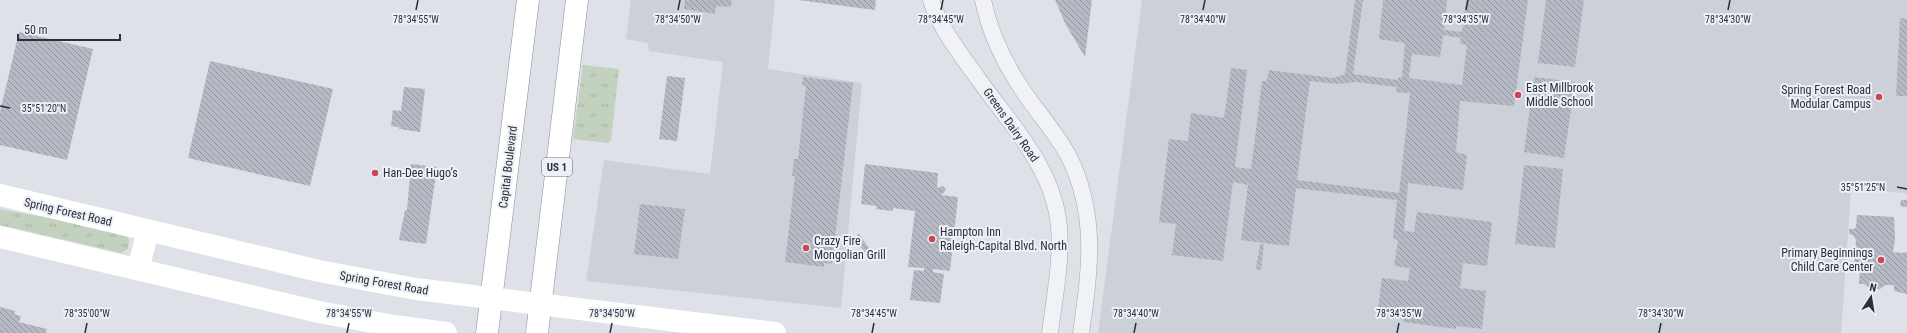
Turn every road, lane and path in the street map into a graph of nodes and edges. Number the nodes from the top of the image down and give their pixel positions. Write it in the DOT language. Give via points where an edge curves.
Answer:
graph roads {
  1 [pos="528,0"];
  2 [pos="578,0"];
  3 [pos="931,0"];
  4 [pos="983,0"];
  5 [pos="0,195"];
  6 [pos="148,231"];
  7 [pos="0,237"];
  8 [pos="138,269"];
  9 [pos="491,298"];
  10 [pos="541,304"];
  11 [pos="446,333"];
  12 [pos="487,333"];
  13 [pos="537,333"];
  14 [pos="775,333"];
  15 [pos="1050,333"];
  16 [pos="1081,333"];
  1 -- 9 [label="main road, Capital Boulevard"];
  2 -- 10 [label="main road, US 1"];
  3 -- 15 [label="street, Greens Dairy Road" via="940,21 959,52 1029,148 1049,183 1055,202 1059,233"];
  4 -- 16 [label="street" via="999,47 1018,84 1054,131 1082,188 1088,213 1090,247"];
  5 -- 6 [label="main road, Spring Forest Road"];
  6 -- 8 [label="main road"];
  6 -- 9 [label="main road, Spring Forest Road" via="367,281"];
  7 -- 8 [label="main road"];
  8 -- 11 [label="main road" via="319,312"];
  9 -- 10 [label="main road, Spring Forest Road"];
  9 -- 12 [label="main road, Capital Boulevard"];
  10 -- 13 [label="main road, US 1"];
  10 -- 14 [label="main road, Spring Forest Road"];
}
